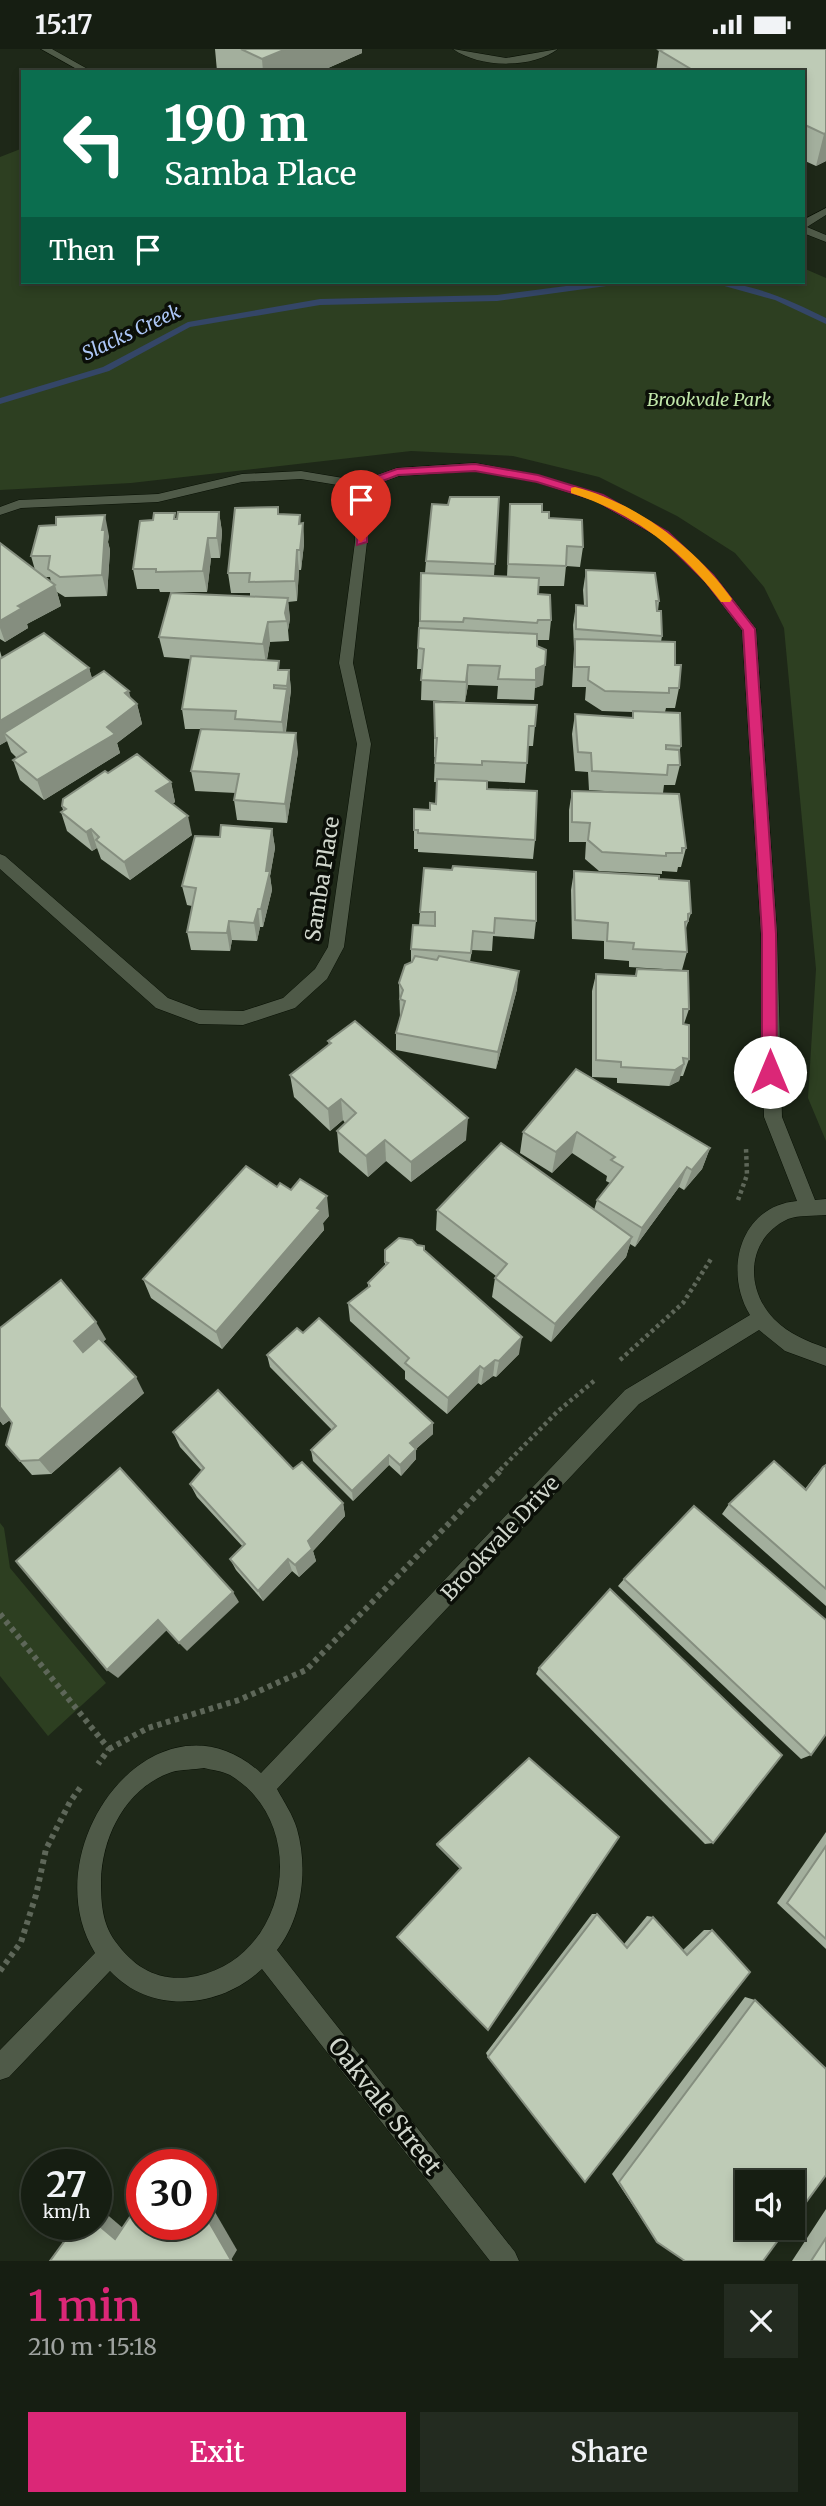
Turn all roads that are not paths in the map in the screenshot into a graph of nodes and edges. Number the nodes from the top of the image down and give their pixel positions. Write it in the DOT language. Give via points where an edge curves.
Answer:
graph roads {
  1 [pos="45,49"];
  2 [pos="457,49"];
  3 [pos="554,49"];
  4 [pos="512,60"];
  5 [pos="85,70"];
  6 [pos="523,70"];
  7 [pos="826,211"];
  8 [pos="805,226"];
  9 [pos="805,228"];
  10 [pos="826,239"];
  11 [pos="362,485"];
  12 [pos="0,511"];
  13 [pos="0,860"];
  14 [pos="817,1207"];
  15 [pos="760,1319"];
  16 [pos="826,1357"];
  17 [pos="264,1787"];
  18 [pos="263,1951"];
  19 [pos="109,1955"];
  20 [pos="0,2068"];
  21 [pos="506,2261"];
  1 -- 5 [label="street"];
  2 -- 4 [label="street"];
  3 -- 4 [label="street"];
  4 -- 6 [label="street"];
  7 -- 8 [label="street"];
  9 -- 10 [label="street"];
  11 -- 12 [label="street" via="300,475 242,478 158,498 19,504"];
  11 -- 13 [label="street, Samba Place" via="361,542 346,663 364,744 336,947 321,974 289,1003 243,1019 199,1017 162,1003"];
  11 -- 14 [label="street" via="397,472 475,467 538,479 599,498 664,535 709,578 749,629 769,934 773,1117"];
  14 -- 15 [label="street" via="782,1212 762,1226 748,1245 743,1269 747,1295"];
  15 -- 16 [label="street" via="783,1340 811,1355"];
  15 -- 17 [label="street, Brookvale Drive" via="632,1397"];
  17 -- 18 [label="street" via="282,1814 292,1847 293,1883 283,1919"];
  17 -- 19 [label="street" via="237,1766 204,1757 170,1762 138,1779 112,1805 94,1842 87,1881 92,1920"];
  18 -- 19 [label="street" via="235,1976 201,1990 166,1991 135,1979"];
  18 -- 21 [label="street, Oakvale Street"];
  19 -- 20 [label="street"];
}
